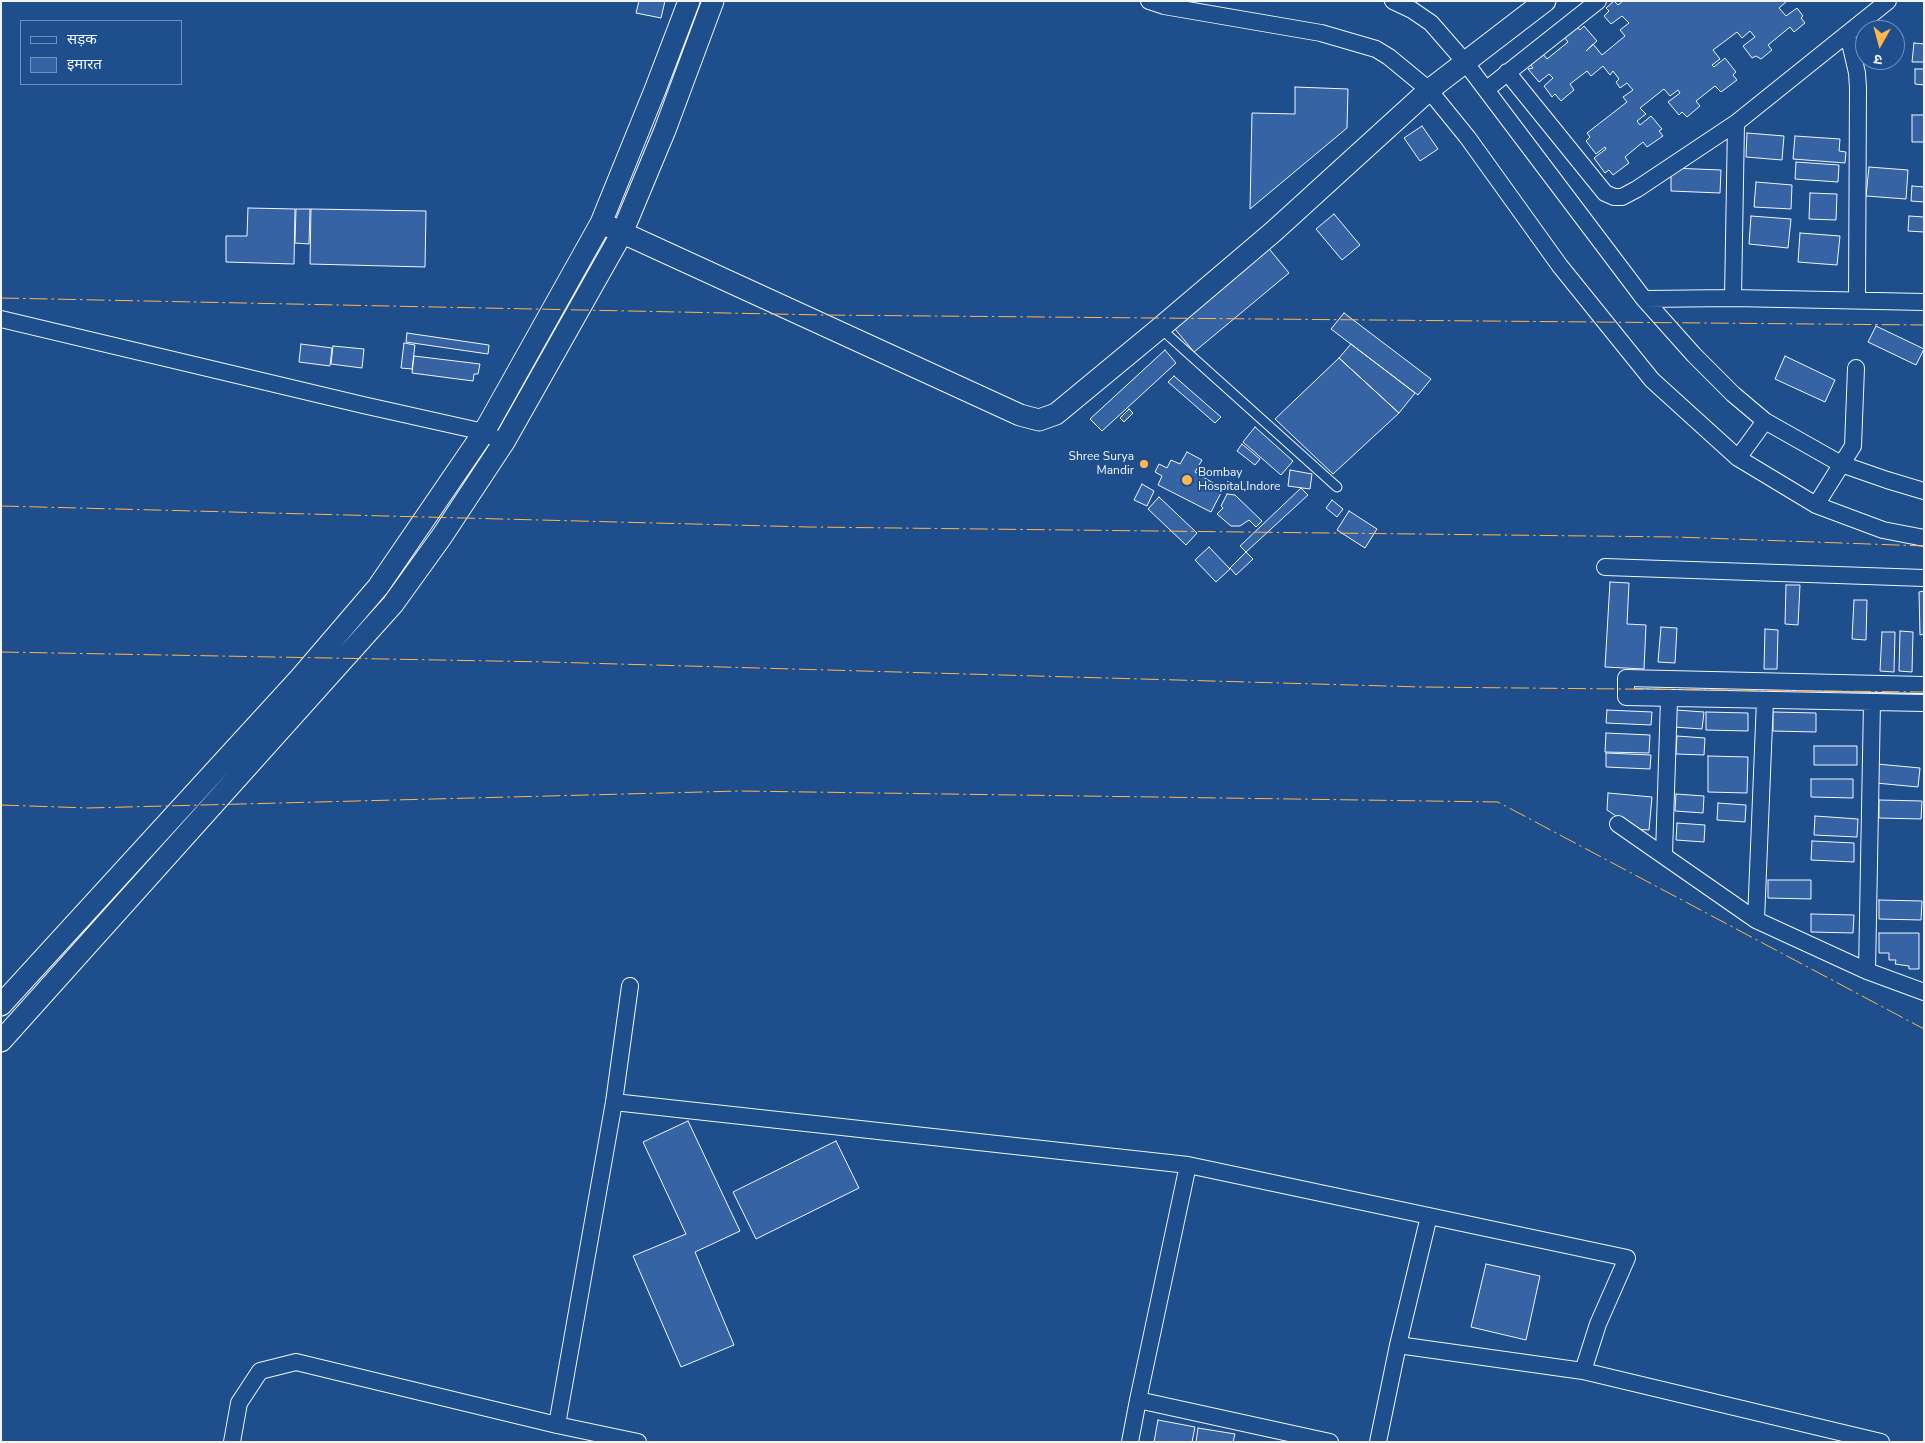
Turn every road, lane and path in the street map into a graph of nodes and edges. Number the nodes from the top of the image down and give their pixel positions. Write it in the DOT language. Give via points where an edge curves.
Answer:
graph roads {
  1 [pos="688,1"];
  2 [pos="713,1"];
  3 [pos="1393,1"];
  4 [pos="1545,1"];
  5 [pos="1598,1"];
  6 [pos="1888,1"];
  7 [pos="1160,3"];
  8 [pos="1846,35"];
  9 [pos="1465,62"];
  10 [pos="1507,72"];
  11 [pos="1487,89"];
  12 [pos="1429,90"];
  13 [pos="1736,123"];
  14 [pos="601,223"];
  15 [pos="622,233"];
  16 [pos="1733,298"];
  17 [pos="1644,299"];
  18 [pos="1857,300"];
  19 [pos="1924,302"];
  20 [pos="1,319"];
  21 [pos="1160,328"];
  22 [pos="1856,368"];
  23 [pos="1765,421"];
  24 [pos="484,432"];
  25 [pos="504,442"];
  26 [pos="1738,458"];
  27 [pos="1841,464"];
  28 [pos="1337,487"];
  29 [pos="1924,491"];
  30 [pos="1816,504"];
  31 [pos="1924,538"];
  32 [pos="1605,567"];
  33 [pos="1924,578"];
  34 [pos="1924,685"];
  35 [pos="1668,699"];
  36 [pos="1765,700"];
  37 [pos="1872,702"];
  38 [pos="1924,703"];
  39 [pos="1618,824"];
  40 [pos="1664,854"];
  41 [pos="1756,920"];
  42 [pos="1868,971"];
  43 [pos="630,986"];
  44 [pos="1924,992"];
  45 [pos="1,1005"];
  46 [pos="1,1041"];
  47 [pos="614,1102"];
  48 [pos="1188,1165"];
  49 [pos="1429,1216"];
  50 [pos="1398,1345"];
  51 [pos="1583,1371"];
  52 [pos="1138,1400"];
  53 [pos="557,1425"];
  54 [pos="232,1442"];
  55 [pos="638,1442"];
  56 [pos="1130,1442"];
  57 [pos="1330,1442"];
  58 [pos="1378,1442"];
  59 [pos="1881,1442"];
  1 -- 14 [label="street"];
  2 -- 15 [label="street"];
  3 -- 9 [label="street" via="1431,23"];
  4 -- 9 [label="street"];
  5 -- 10 [label="street"];
  6 -- 8 [label="street"];
  7 -- 12 [label="street" via="1356,42 1389,57"];
  8 -- 13 [label="street"];
  8 -- 18 [label="street" via="1858,88"];
  9 -- 11 [label="street"];
  9 -- 12 [label="street"];
  10 -- 11 [label="street"];
  10 -- 13 [label="street" via="1605,193 1614,197 1622,197 1637,189"];
  11 -- 17 [label="street"];
  12 -- 21 [label="street" via="1273,232"];
  12 -- 26 [label="street" via="1468,138 1560,266 1652,380"];
  13 -- 16 [label="street"];
  14 -- 15 [label="street"];
  14 -- 24 [label="street"];
  15 -- 21 [label="street" via="1011,412 1040,420 1056,414"];
  15 -- 25 [label="street"];
  16 -- 17 [label="street"];
  16 -- 18 [label="street"];
  17 -- 23 [label="street" via="1700,361"];
  18 -- 19 [label="street"];
  20 -- 24 [label="street"];
  21 -- 28 [label="lane"];
  22 -- 27 [label="street" via="1855,440"];
  23 -- 26 [label="street"];
  23 -- 27 [label="street"];
  24 -- 25 [label="street"];
  24 -- 45 [label="street" via="378,587 300,678"];
  25 -- 46 [label="street" via="393,604"];
  26 -- 30 [label="street"];
  27 -- 29 [label="street"];
  27 -- 30 [label="street"];
  30 -- 31 [label="street" via="1883,530"];
  32 -- 33 [label="street"];
  34 -- 35 [label="street" via="1626,678 1626,696"];
  35 -- 36 [label="street"];
  35 -- 40 [label="street"];
  36 -- 37 [label="street"];
  36 -- 41 [label="street"];
  37 -- 38 [label="street"];
  37 -- 42 [label="street"];
  39 -- 40 [label="street"];
  40 -- 41 [label="street"];
  41 -- 42 [label="street"];
  42 -- 44 [label="street"];
  43 -- 47 [label="street"];
  47 -- 48 [label="street"];
  47 -- 53 [label="street"];
  48 -- 49 [label="street"];
  48 -- 52 [label="street"];
  49 -- 50 [label="street"];
  49 -- 51 [label="street" via="1627,1258 1598,1324"];
  50 -- 51 [label="street"];
  50 -- 58 [label="street"];
  51 -- 59 [label="street"];
  52 -- 56 [label="street"];
  52 -- 57 [label="street"];
  53 -- 54 [label="street" via="296,1362 260,1371 239,1403"];
  53 -- 55 [label="street"];
}
